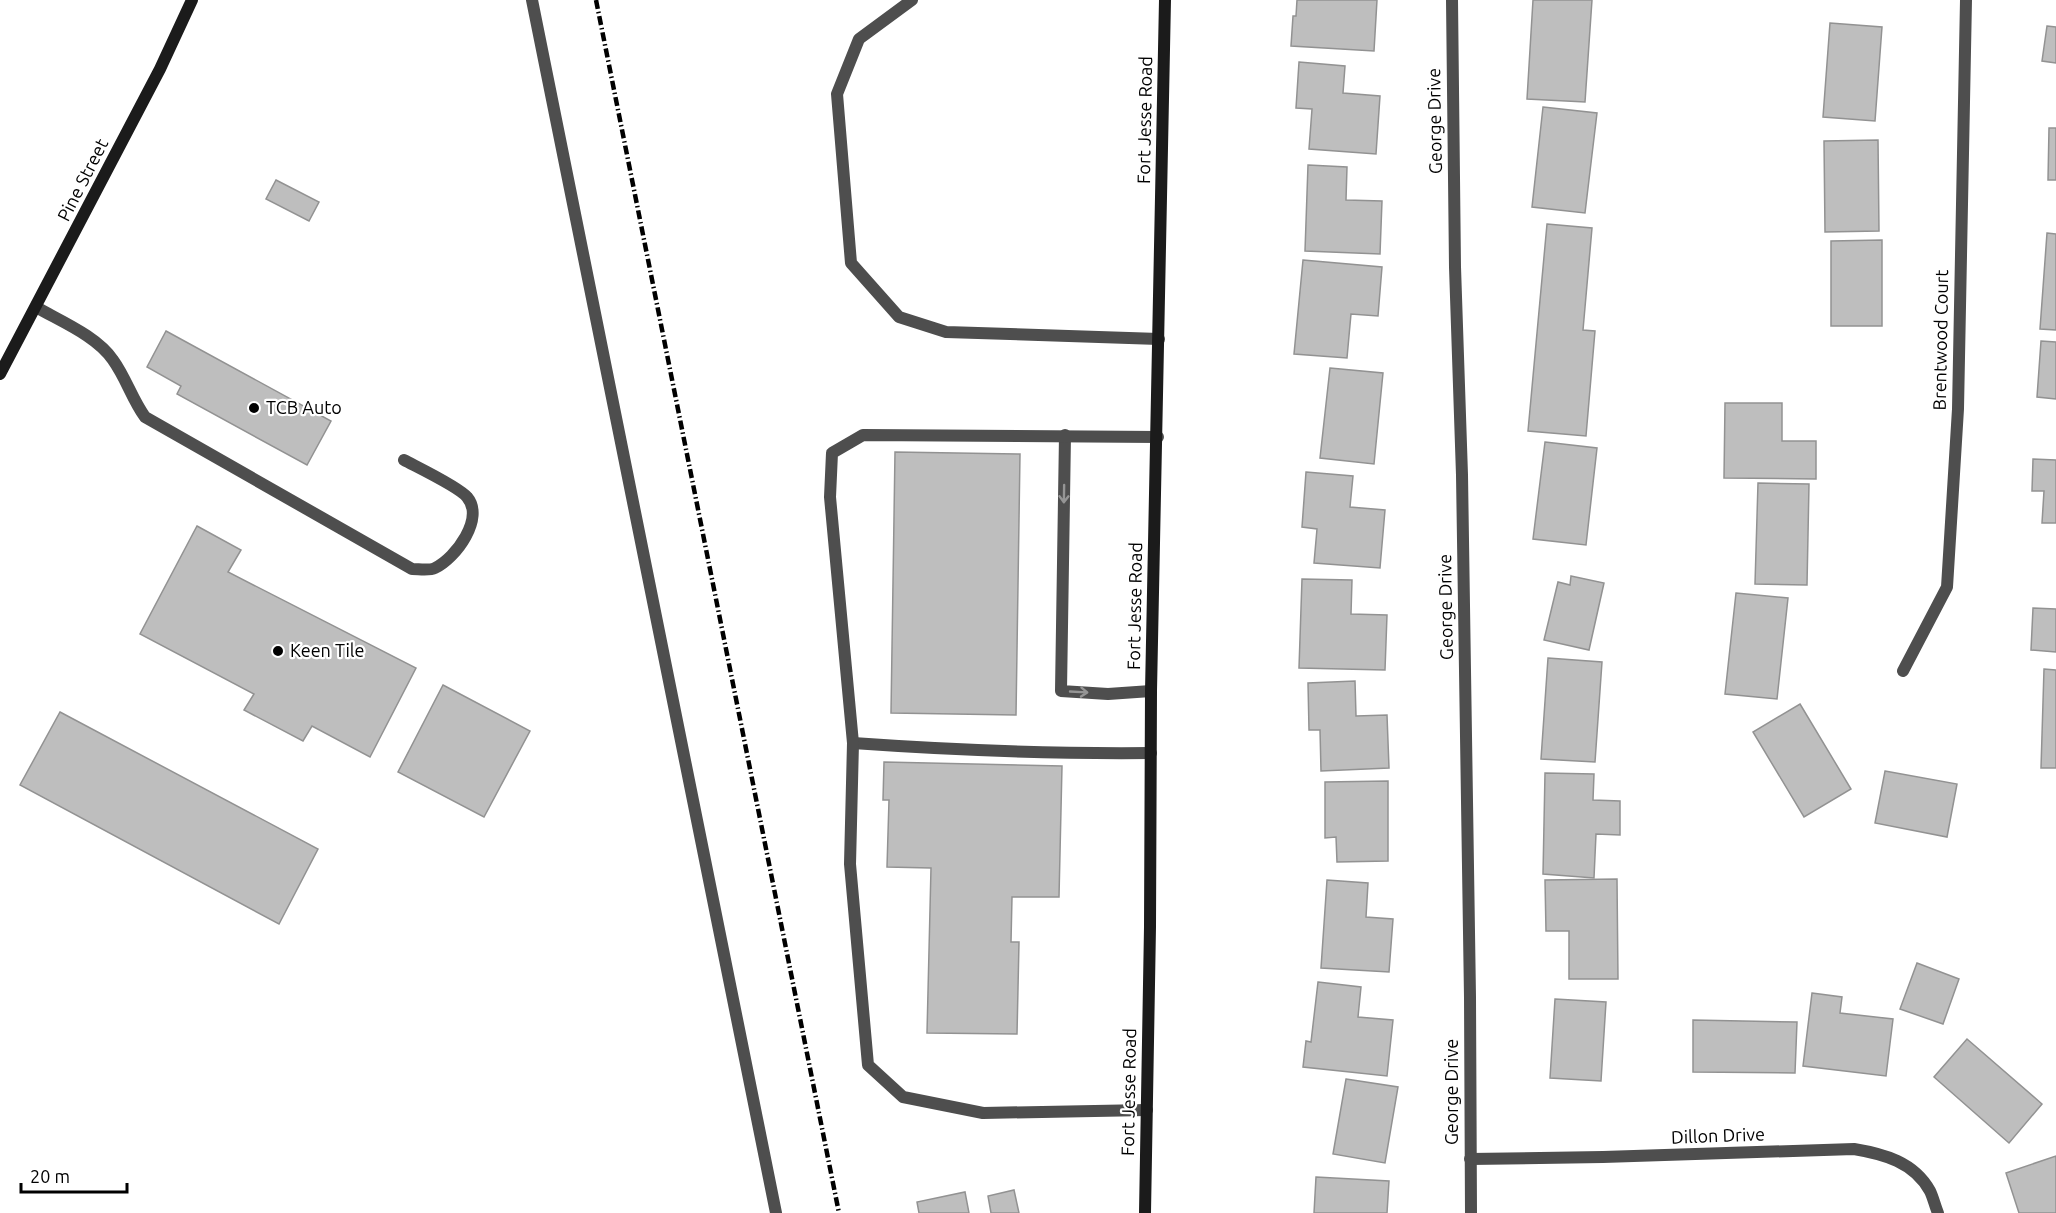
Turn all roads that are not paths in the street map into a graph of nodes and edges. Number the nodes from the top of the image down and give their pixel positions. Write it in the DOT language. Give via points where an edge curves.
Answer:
graph roads {
  1 [pos="192,0"];
  2 [pos="532,0"];
  3 [pos="912,0"];
  4 [pos="1165,0"];
  5 [pos="1452,0"];
  6 [pos="1966,0"];
  7 [pos="36,307"];
  8 [pos="1160,339"];
  9 [pos="0,374"];
  10 [pos="1065,435"];
  11 [pos="1158,437"];
  12 [pos="404,460"];
  13 [pos="1903,671"];
  14 [pos="1151,691"];
  15 [pos="853,743"];
  16 [pos="1151,753"];
  17 [pos="1147,1110"];
  18 [pos="1470,1159"];
  19 [pos="776,1213"];
  20 [pos="1145,1213"];
  21 [pos="1471,1213"];
  22 [pos="1938,1213"];
  1 -- 7 [label="street, Pine Street"];
  2 -- 19 [label="street"];
  3 -- 8 [label="street" via="859,39 837,94 851,263 899,317 946,332"];
  4 -- 8 [label="street, Fort Jesse Road"];
  5 -- 18 [label="street, George Drive"];
  6 -- 13 [label="street, Brentwood Court" via="1958,409 1947,586"];
  7 -- 9 [label="street, Pine Street"];
  7 -- 12 [label="street" via="89,338 112,358 145,417 412,568 433,569 463,541 472,525 473,506 466,495"];
  8 -- 11 [label="street, Fort Jesse Road"];
  10 -- 11 [label="street"];
  10 -- 14 [label="street, one-way" via="1061,691"];
  10 -- 15 [label="street" via="863,435 832,453 830,497"];
  11 -- 14 [label="street, Fort Jesse Road"];
  14 -- 16 [label="street, Fort Jesse Road"];
  15 -- 16 [label="street"];
  15 -- 17 [label="street" via="850,864 868,1065 903,1097 982,1113"];
  16 -- 17 [label="street, Fort Jesse Road"];
  17 -- 20 [label="street, Fort Jesse Road"];
  18 -- 21 [label="street, George Drive"];
  18 -- 22 [label="street, Dillon Drive" via="1854,1149 1892,1158 1916,1172 1930,1191"];
}
